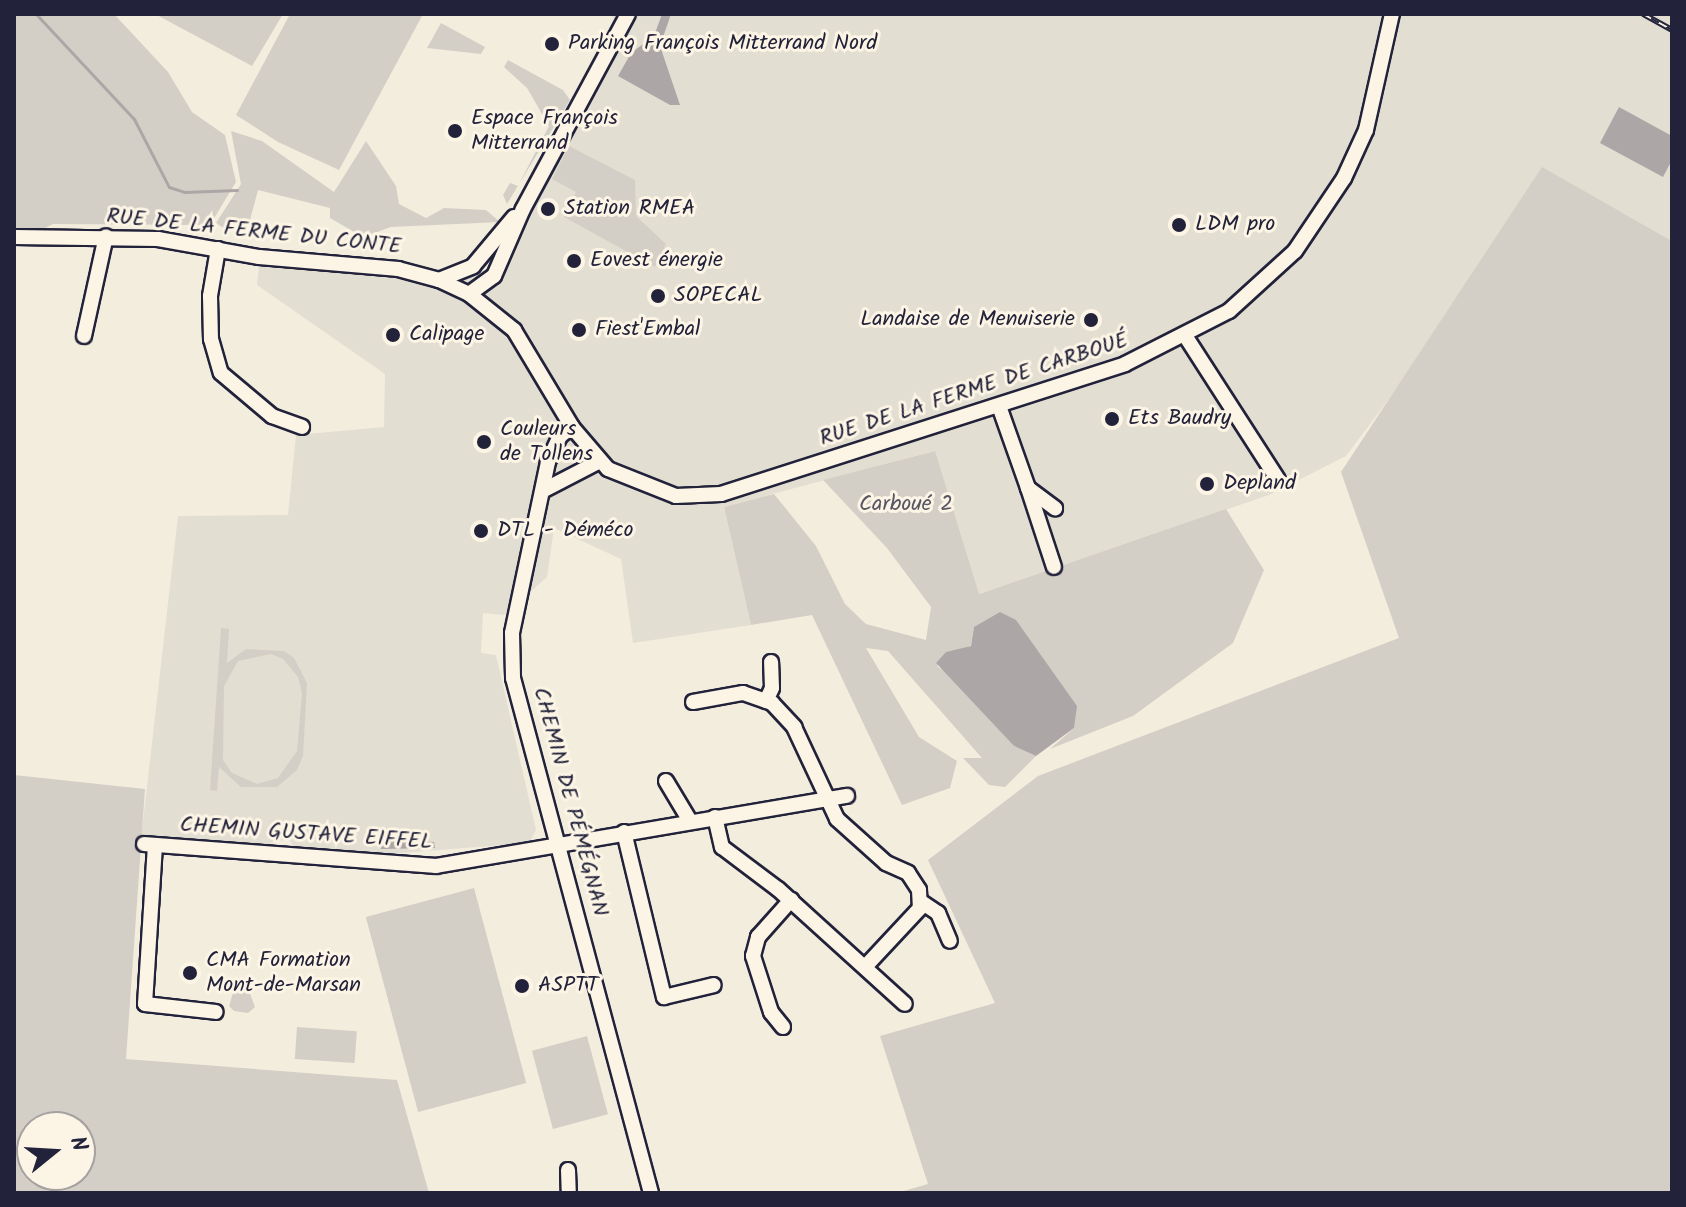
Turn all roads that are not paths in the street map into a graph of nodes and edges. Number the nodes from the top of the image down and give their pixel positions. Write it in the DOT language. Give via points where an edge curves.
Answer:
graph roads {
  1 [pos="628,14"];
  2 [pos="1392,14"];
  3 [pos="523,209"];
  4 [pos="106,236"];
  5 [pos="14,237"];
  6 [pos="218,249"];
  7 [pos="473,266"];
  8 [pos="494,276"];
  9 [pos="439,280"];
  10 [pos="469,294"];
  11 [pos="496,313"];
  12 [pos="84,336"];
  13 [pos="1186,337"];
  14 [pos="999,406"];
  15 [pos="302,427"];
  16 [pos="572,427"];
  17 [pos="600,461"];
  18 [pos="1278,480"];
  19 [pos="1028,488"];
  20 [pos="544,490"];
  21 [pos="1055,508"];
  22 [pos="1054,567"];
  23 [pos="771,662"];
  24 [pos="766,701"];
  25 [pos="693,702"];
  26 [pos="666,781"];
  27 [pos="847,796"];
  28 [pos="827,801"];
  29 [pos="715,817"];
  30 [pos="690,821"];
  31 [pos="624,832"];
  32 [pos="559,846"];
  33 [pos="791,900"];
  34 [pos="920,901"];
  35 [pos="950,941"];
  36 [pos="866,966"];
  37 [pos="714,985"];
  38 [pos="905,1004"];
  39 [pos="216,1012"];
  40 [pos="783,1027"];
  41 [pos="568,1170"];
  42 [pos="569,1193"];
  43 [pos="651,1193"];
  1 -- 3 [label="street"];
  2 -- 13 [label="street, RUE DE LA FERME DE CARBOUÉ" via="1366,130 1313,229 1254,292"];
  3 -- 7 [label="street"];
  3 -- 8 [label="street"];
  4 -- 5 [label="street, RUE DE LA FERME DU CONTE"];
  4 -- 6 [label="street, RUE DE LA FERME DU CONTE"];
  4 -- 12 [label="street"];
  6 -- 9 [label="street, RUE DE LA FERME DU CONTE" via="398,269"];
  6 -- 15 [label="street" via="210,296 211,339 221,373 272,416"];
  7 -- 8 [label="street"];
  7 -- 9 [label="street"];
  7 -- 10 [label="street"];
  8 -- 10 [label="street"];
  8 -- 11 [label="street" via="491,296"];
  9 -- 10 [label="street, RUE DE LA FERME DU CONTE"];
  10 -- 11 [label="street, RUE DE LA FERME DE CARBOUÉ"];
  11 -- 16 [label="street, RUE DE LA FERME DE CARBOUÉ" via="527,348"];
  13 -- 14 [label="street, RUE DE LA FERME DE CARBOUÉ"];
  13 -- 18 [label="street"];
  14 -- 17 [label="street, RUE DE LA FERME DE CARBOUÉ" via="719,494 676,496 653,490 620,477"];
  14 -- 19 [label="street"];
  16 -- 17 [label="street, RUE DE LA FERME DE CARBOUÉ"];
  16 -- 20 [label="street, CHEMIN DE PÉMÉGNAN" via="553,449"];
  17 -- 20 [label="street"];
  19 -- 21 [label="street"];
  19 -- 22 [label="street"];
  20 -- 32 [label="street, CHEMIN DE PÉMÉGNAN" via="512,633 513,678"];
  23 -- 24 [label="street" via="772,688"];
  24 -- 25 [label="street" via="743,693"];
  24 -- 28 [label="street" via="794,727"];
  26 -- 30 [label="street" via="687,800"];
  27 -- 28 [label="street, CHEMIN GUSTAVE EIFFEL"];
  28 -- 29 [label="street, CHEMIN GUSTAVE EIFFEL"];
  28 -- 34 [label="street" via="837,819 876,854 908,873"];
  29 -- 30 [label="street, CHEMIN GUSTAVE EIFFEL"];
  29 -- 33 [label="street" via="722,847"];
  30 -- 31 [label="street, CHEMIN GUSTAVE EIFFEL"];
  31 -- 32 [label="street, CHEMIN GUSTAVE EIFFEL"];
  31 -- 37 [label="street" via="658,999"];
  32 -- 39 [label="street, CHEMIN GUSTAVE EIFFEL" via="436,866 150,845 145,1004"];
  32 -- 43 [label="street, CHEMIN DE PÉMÉGNAN"];
  33 -- 36 [label="street"];
  33 -- 40 [label="street" via="758,937 753,956 771,1012"];
  34 -- 35 [label="street" via="938,913"];
  34 -- 36 [label="street" via="920,908"];
  36 -- 38 [label="street"];
  41 -- 42 [label="street"];
}
